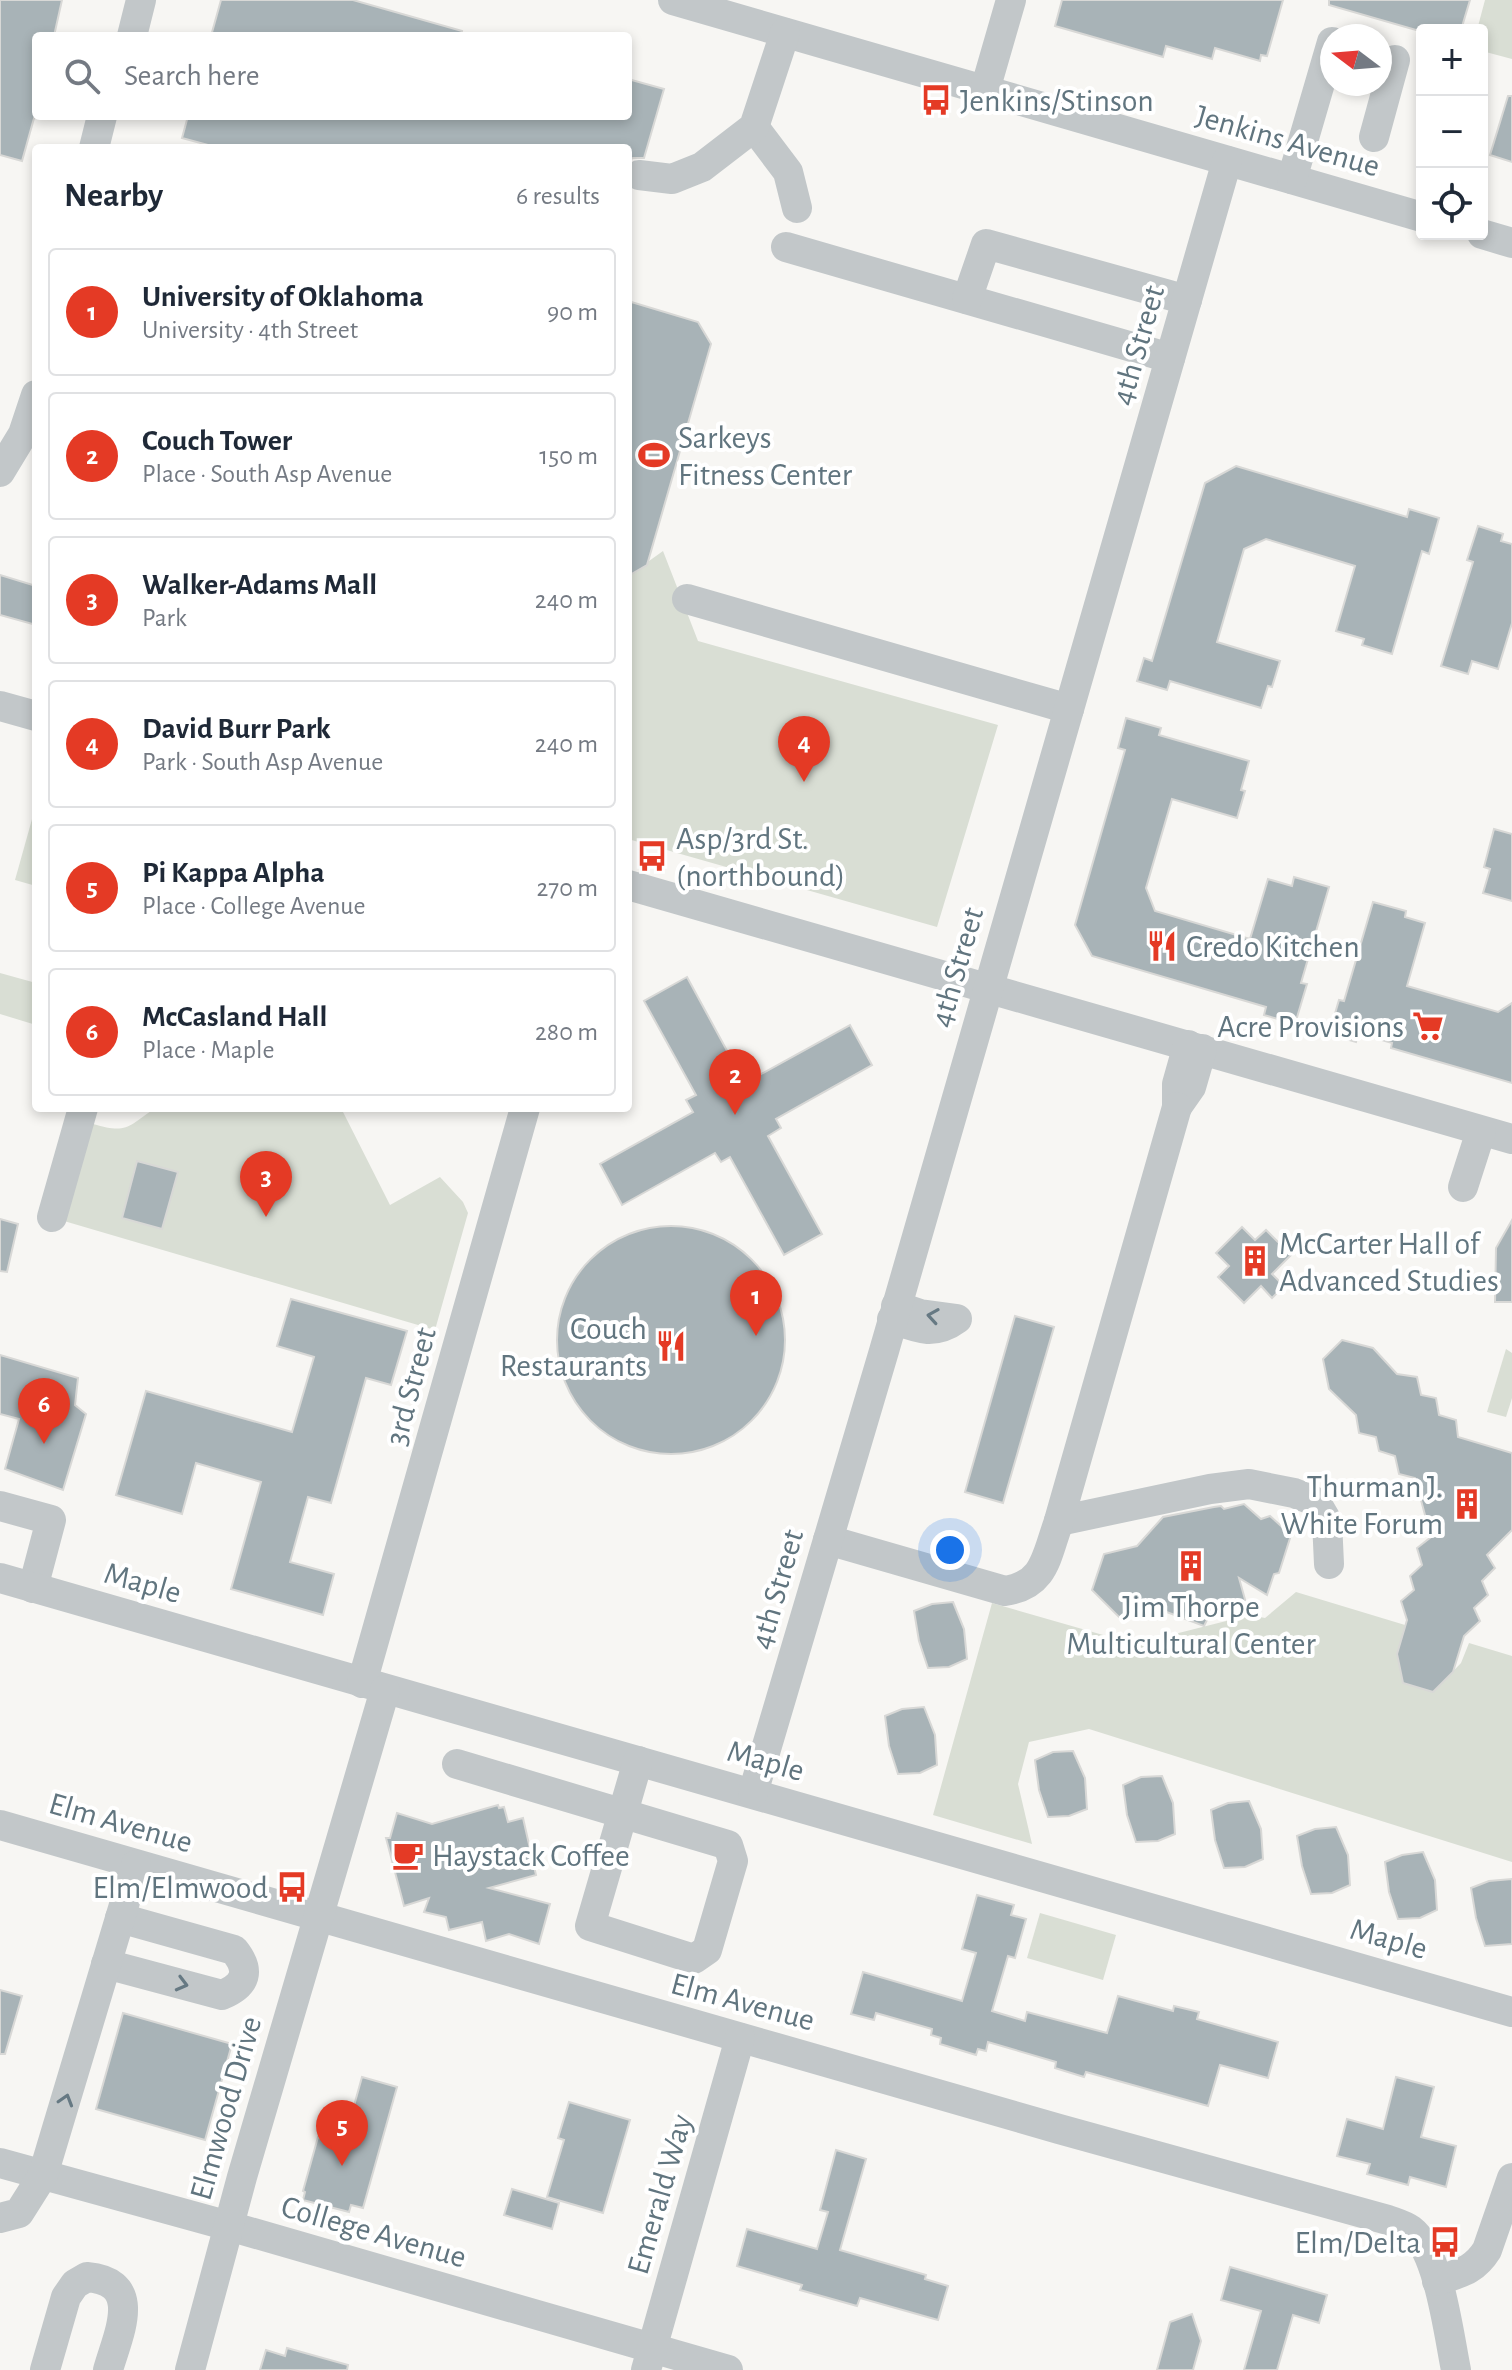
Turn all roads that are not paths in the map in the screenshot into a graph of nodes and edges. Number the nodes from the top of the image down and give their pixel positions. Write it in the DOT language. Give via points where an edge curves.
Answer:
graph roads {
  1 [pos="141,0"];
  2 [pos="673,0"];
  3 [pos="1011,0"];
  4 [pos="139,32"];
  5 [pos="785,33"];
  6 [pos="1399,61"];
  7 [pos="1320,83"];
  8 [pos="985,90"];
  9 [pos="101,120"];
  10 [pos="754,127"];
  11 [pos="1374,137"];
  12 [pos="95,144"];
  13 [pos="1227,161"];
  14 [pos="639,175"];
  15 [pos="1292,179"];
  16 [pos="797,208"];
  17 [pos="1416,214"];
  18 [pos="1488,236"];
  19 [pos="1512,243"];
  20 [pos="786,247"];
  21 [pos="967,299"];
  22 [pos="1187,300"];
  23 [pos="1170,358"];
  24 [pos="32,407"];
  25 [pos="0,472"];
  26 [pos="687,599"];
  27 [pos="0,706"];
  28 [pos="32,709"];
  29 [pos="1069,709"];
  30 [pos="632,886"];
  31 [pos="988,987"];
  32 [pos="1195,1047"];
  33 [pos="82,1112"];
  34 [pos="524,1112"];
  35 [pos="1481,1131"];
  36 [pos="1512,1139"];
  37 [pos="1463,1187"];
  38 [pos="52,1217"];
  39 [pos="0,1506"];
  40 [pos="1059,1521"];
  41 [pos="828,1540"];
  42 [pos="1329,1564"];
  43 [pos="0,1578"];
  44 [pos="33,1588"];
  45 [pos="374,1686"];
  46 [pos="638,1761"];
  47 [pos="457,1764"];
  48 [pos="753,1793"];
  49 [pos="623,1814"];
  50 [pos="0,1825"];
  51 [pos="136,1865"];
  52 [pos="333,1867"];
  53 [pos="319,1917"];
  54 [pos="120,1918"];
  55 [pos="106,1964"];
  56 [pos="1512,2012"];
  57 [pos="740,2038"];
  58 [pos="0,2163"];
  59 [pos="43,2175"];
  60 [pos="1512,2178"];
  61 [pos="0,2218"];
  62 [pos="229,2226"];
  63 [pos="1437,2281"];
  64 [pos="649,2359"];
  65 [pos="45,2370"];
  66 [pos="108,2370"];
  67 [pos="190,2370"];
  68 [pos="728,2370"];
  69 [pos="1456,2370"];
  1 -- 4 [label="street"];
  2 -- 5 [label="street, Jenkins Avenue"];
  3 -- 8 [label="street"];
  5 -- 8 [label="street, Jenkins Avenue"];
  5 -- 10 [label="street"];
  6 -- 11 [label="street"];
  7 -- 15 [label="street"];
  8 -- 13 [label="street, Jenkins Avenue"];
  9 -- 12 [label="street"];
  10 -- 14 [label="street" via="702,167 672,179"];
  10 -- 16 [label="street" via="788,172"];
  13 -- 15 [label="street, Jenkins Avenue"];
  13 -- 22 [label="street, 4th Street"];
  15 -- 17 [label="street, Jenkins Avenue"];
  18 -- 19 [label="street"];
  20 -- 21 [label="street"];
  21 -- 22 [label="street" via="986,244"];
  21 -- 23 [label="street"];
  22 -- 23 [label="street, 4th Street"];
  23 -- 29 [label="street, 4th Street"];
  24 -- 25 [label="street"];
  26 -- 29 [label="street"];
  27 -- 28 [label="street"];
  29 -- 31 [label="street, 4th Street"];
  30 -- 31 [label="street"];
  31 -- 32 [label="street"];
  31 -- 41 [label="street, 4th Street"];
  32 -- 35 [label="street"];
  32 -- 40 [label="street" via="1177,1084 1177,1107"];
  33 -- 38 [label="street"];
  34 -- 45 [label="street, 3rd Street"];
  35 -- 36 [label="street"];
  35 -- 37 [label="street"];
  39 -- 44 [label="street" via="51,1520"];
  40 -- 41 [label="street" via="1036,1579 1023,1589 1005,1591"];
  40 -- 42 [label="street" via="1249,1484 1312,1500 1327,1521"];
  41 -- 48 [label="street, 4th Street"];
  43 -- 44 [label="street, Maple"];
  44 -- 45 [label="street, Maple"];
  45 -- 46 [label="street, Maple"];
  45 -- 52 [label="street, 3rd Street"];
  46 -- 48 [label="street, Maple"];
  46 -- 49 [label="street"];
  47 -- 49 [label="street"];
  48 -- 56 [label="street, Maple"];
  49 -- 49 [label="street" via="590,1926 694,1959 707,1950 733,1861 728,1845"];
  50 -- 51 [label="street, Elm Avenue"];
  51 -- 53 [label="street, Elm Avenue"];
  51 -- 54 [label="street"];
  52 -- 53 [label="street, Elmwood Drive"];
  53 -- 57 [label="street, Elm Avenue"];
  53 -- 62 [label="street, Elmwood Drive"];
  54 -- 55 [label="street"];
  55 -- 54 [label="street, one-way" via="222,1995 236,1989 245,1973 244,1961 234,1950"];
  59 -- 55 [label="street, one-way"];
  57 -- 63 [label="street, Elm Avenue" via="1388,2220 1417,2235"];
  57 -- 64 [label="street, Emerald Way"];
  58 -- 59 [label="street, College Avenue"];
  59 -- 61 [label="street" via="19,2213"];
  59 -- 62 [label="street, College Avenue"];
  60 -- 63 [label="street" via="1481,2260"];
  62 -- 64 [label="street, College Avenue"];
  62 -- 67 [label="street, Elmwood Drive"];
  63 -- 69 [label="street, Elm Avenue"];
  64 -- 68 [label="street, College Avenue"];
  65 -- 66 [label="street" via="66,2297 87,2277 120,2291 125,2309"];
}
